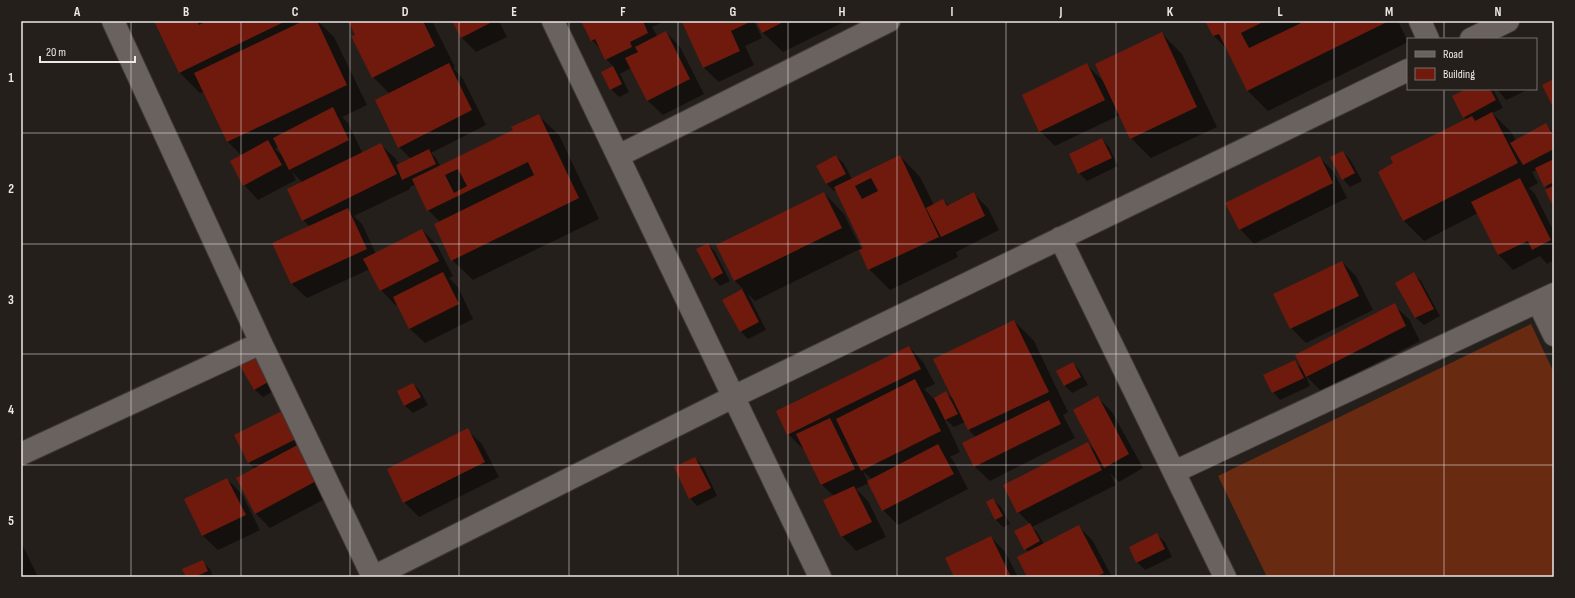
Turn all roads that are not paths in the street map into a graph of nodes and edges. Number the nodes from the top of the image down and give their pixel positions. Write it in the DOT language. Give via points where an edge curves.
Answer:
graph roads {
  1 [pos="113,21"];
  2 [pos="553,21"];
  3 [pos="889,21"];
  4 [pos="1420,21"];
  5 [pos="1508,21"];
  6 [pos="1428,38"];
  7 [pos="1473,38"];
  8 [pos="1407,70"];
  9 [pos="618,156"];
  10 [pos="1060,238"];
  11 [pos="1546,298"];
  12 [pos="1554,335"];
  13 [pos="261,343"];
  14 [pos="733,397"];
  15 [pos="21,454"];
  16 [pos="1174,472"];
  17 [pos="373,577"];
  18 [pos="820,577"];
  19 [pos="1225,577"];
  1 -- 13 [label="street"];
  2 -- 9 [label="street"];
  3 -- 9 [label="street"];
  4 -- 6 [label="street"];
  5 -- 7 [label="street"];
  8 -- 10 [label="street"];
  9 -- 14 [label="street"];
  10 -- 14 [label="street"];
  10 -- 16 [label="street"];
  11 -- 12 [label="street"];
  11 -- 16 [label="street"];
  13 -- 15 [label="street"];
  13 -- 17 [label="street"];
  14 -- 17 [label="street"];
  14 -- 18 [label="street"];
  16 -- 19 [label="street"];
}
